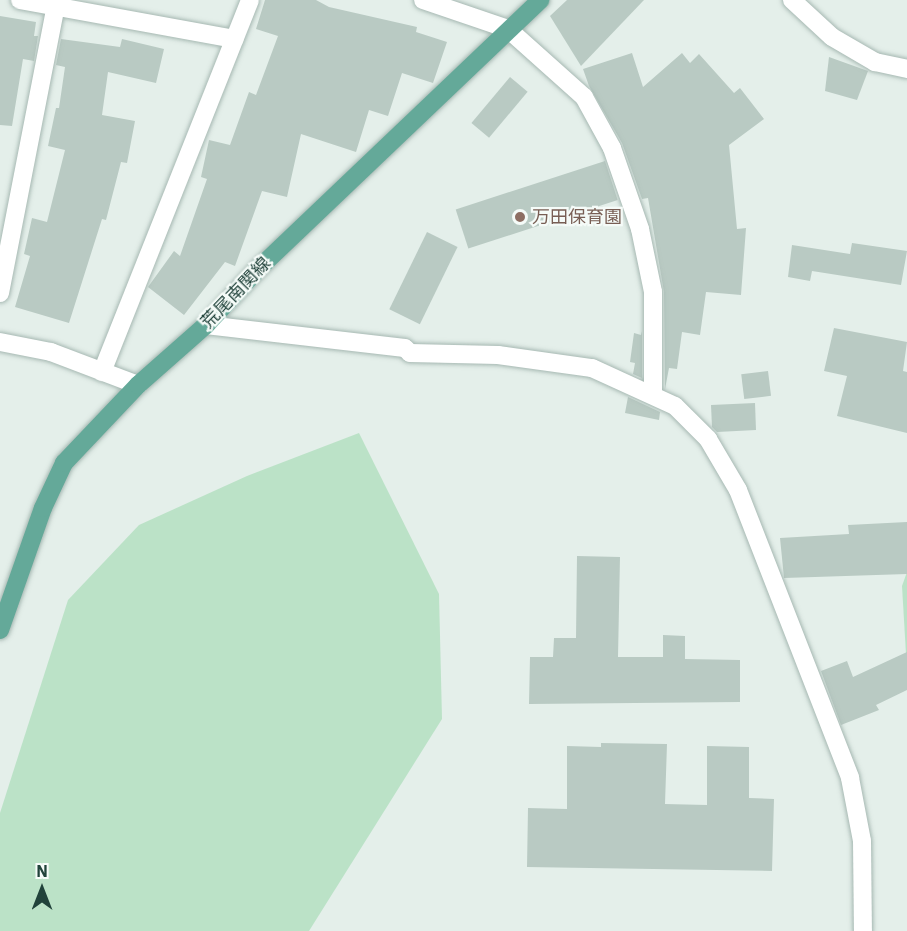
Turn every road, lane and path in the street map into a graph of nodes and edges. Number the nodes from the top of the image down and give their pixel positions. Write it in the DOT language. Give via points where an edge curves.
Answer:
graph roads {
  1 [pos="20,0"];
  2 [pos="250,0"];
  3 [pos="423,0"];
  4 [pos="540,0"];
  5 [pos="792,0"];
  6 [pos="56,3"];
  7 [pos="508,29"];
  8 [pos="234,39"];
  9 [pos="907,69"];
  10 [pos="0,293"];
  11 [pos="206,325"];
  12 [pos="0,342"];
  13 [pos="102,372"];
  14 [pos="138,386"];
  15 [pos="652,394"];
  16 [pos="0,630"];
  17 [pos="863,931"];
  1 -- 6 [label="street"];
  2 -- 8 [label="street"];
  3 -- 7 [label="street"];
  4 -- 7 [label="main road, 荒尾南関線"];
  5 -- 9 [label="street" via="832,37 875,62"];
  6 -- 8 [label="street"];
  6 -- 10 [label="street"];
  7 -- 11 [label="main road, 荒尾南関線" via="468,72 258,269"];
  7 -- 15 [label="street" via="584,97 612,148 640,229 652,292"];
  8 -- 13 [label="street"];
  11 -- 14 [label="main road, 荒尾南関線"];
  11 -- 15 [label="street" via="405,348 410,353 498,355 592,368"];
  12 -- 13 [label="street" via="51,352"];
  13 -- 14 [label="street"];
  14 -- 16 [label="main road, 荒尾南関線" via="64,463 43,508"];
  15 -- 17 [label="street" via="675,406 708,439 743,501 849,778 862,841"];
}
